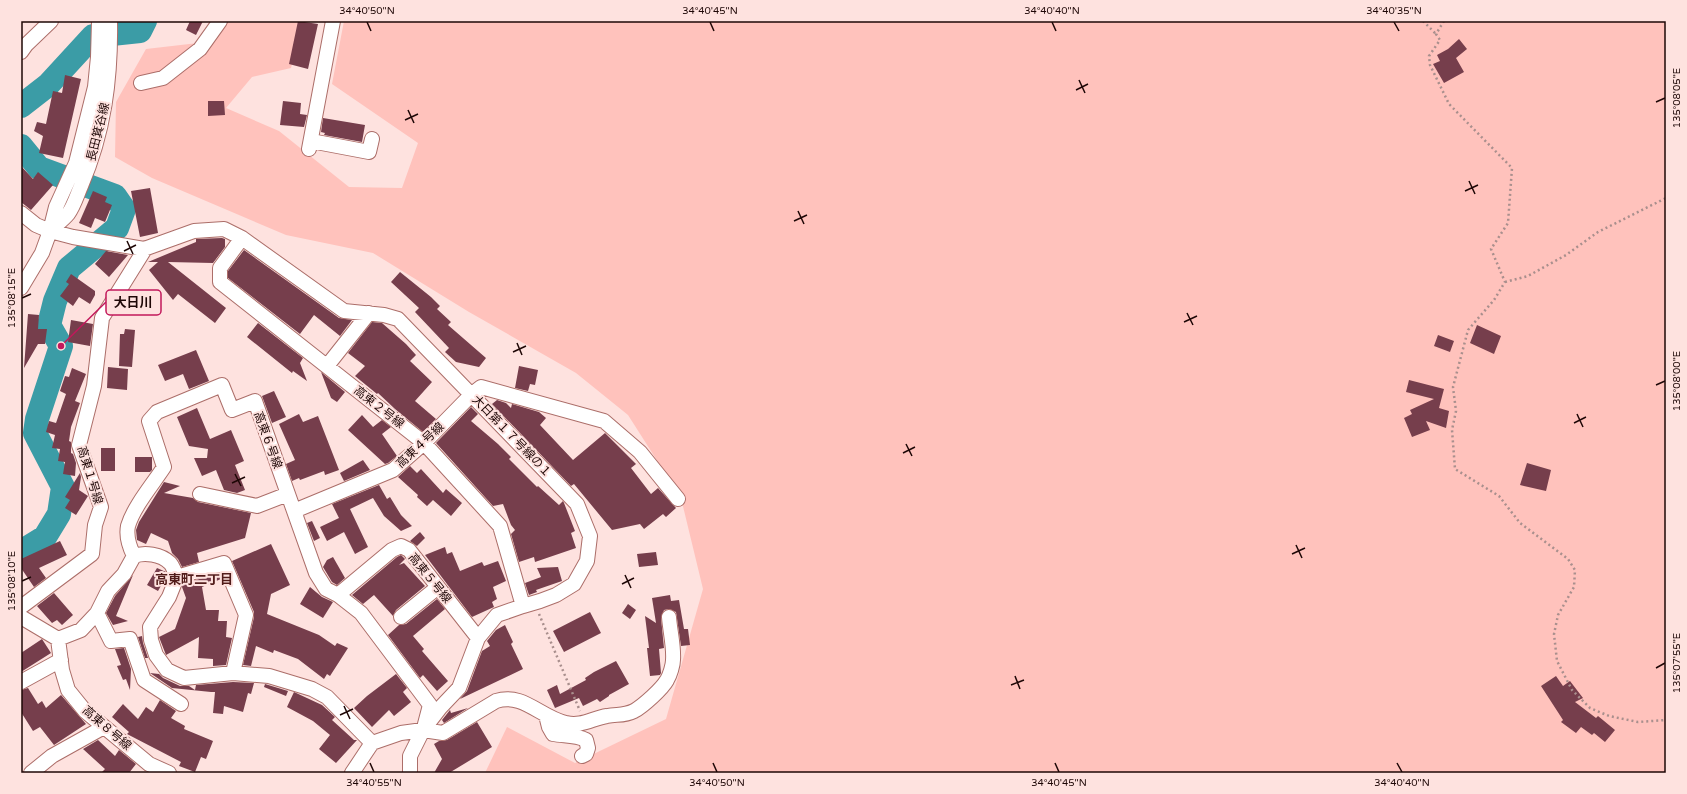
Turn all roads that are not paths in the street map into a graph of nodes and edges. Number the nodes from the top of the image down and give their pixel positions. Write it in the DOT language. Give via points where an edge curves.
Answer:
graph roads {
  1 [pos="51,21"];
  2 [pos="99,21"];
  3 [pos="110,21"];
  4 [pos="220,21"];
  5 [pos="333,21"];
  6 [pos="21,52"];
  7 [pos="105,56"];
  8 [pos="141,83"];
  9 [pos="372,139"];
  10 [pos="21,213"];
  11 [pos="50,231"];
  12 [pos="242,238"];
  13 [pos="144,249"];
  14 [pos="21,288"];
  15 [pos="369,313"];
  16 [pos="327,366"];
  17 [pos="472,394"];
  18 [pos="424,443"];
  19 [pos="200,494"];
  20 [pos="288,494"];
  21 [pos="678,500"];
  22 [pos="294,511"];
  23 [pos="134,556"];
  24 [pos="177,577"];
  25 [pos="438,587"];
  26 [pos="338,595"];
  27 [pos="523,606"];
  28 [pos="21,607"];
  29 [pos="97,613"];
  30 [pos="21,617"];
  31 [pos="401,617"];
  32 [pos="669,617"];
  33 [pos="478,638"];
  34 [pos="58,639"];
  35 [pos="61,660"];
  36 [pos="233,673"];
  37 [pos="21,682"];
  38 [pos="181,704"];
  39 [pos="546,715"];
  40 [pos="104,727"];
  41 [pos="423,730"];
  42 [pos="372,743"];
  43 [pos="582,756"];
  44 [pos="31,773"];
  45 [pos="169,773"];
  46 [pos="352,773"];
  47 [pos="410,773"];
  1 -- 6 [label="street"];
  2 -- 7 [label="street, 長田箕谷線"];
  3 -- 7 [label="street, 長田箕谷線"];
  4 -- 8 [label="street" via="200,48 163,78"];
  5 -- 9 [label="street" via="310,145 369,152"];
  7 -- 11 [label="street, 長田箕谷線" via="106,101 71,192 56,207"];
  10 -- 11 [label="street" via="36,225"];
  11 -- 13 [label="street"];
  11 -- 14 [label="street, 長田箕谷線" via="42,253"];
  12 -- 13 [label="street, 大日第１７号線の１" via="224,229 194,231"];
  12 -- 15 [label="street, 大日第１７号線の１" via="344,311"];
  12 -- 16 [label="street, 高東２号線" via="220,268 220,282"];
  13 -- 28 [label="street, 高東１号線" via="102,318 94,386 79,445 101,507 95,525 92,554"];
  15 -- 16 [label="street"];
  15 -- 17 [label="street, 大日第１７号線の１" via="398,320"];
  16 -- 18 [label="street, 高東２号線"];
  17 -- 18 [label="street, 高東４号線"];
  17 -- 21 [label="street" via="481,387 604,421 640,452"];
  17 -- 27 [label="street, 大日第１７号線の１" via="577,504 590,536 587,561 574,584 556,595"];
  18 -- 22 [label="street, 高東４号線" via="393,470"];
  18 -- 27 [label="street, 高東２号線" via="500,526"];
  19 -- 20 [label="street" via="257,506"];
  20 -- 22 [label="street, 高東６号線"];
  20 -- 23 [label="street, 高東６号線" via="254,401 232,410 222,385 157,412 150,421 164,467 128,527 129,546"];
  22 -- 26 [label="street, 高東６号線" via="316,573 326,589"];
  23 -- 24 [label="street" via="141,553 154,555 170,563"];
  23 -- 29 [label="street" via="124,574 108,591"];
  24 -- 36 [label="street" via="224,563 246,615"];
  24 -- 36 [label="street" via="169,597 150,627 156,655 167,670 184,678"];
  25 -- 26 [label="street, 高東５号線" via="409,550 401,546 392,550"];
  25 -- 31 [label="street"];
  25 -- 33 [label="street, 高東５号線"];
  26 -- 41 [label="street, 高東６号線" via="361,613 430,705"];
  27 -- 33 [label="street, 大日第１７号線の１" via="498,615"];
  29 -- 34 [label="street" via="81,630"];
  29 -- 38 [label="street" via="111,641 130,639 144,680"];
  30 -- 34 [label="street"];
  32 -- 39 [label="street" via="673,660 667,680 634,711 577,725 558,721"];
  33 -- 41 [label="street, 大日第１７号線の１" via="459,688"];
  34 -- 35 [label="street, 高東８号線"];
  35 -- 37 [label="street"];
  35 -- 40 [label="street, 高東８号線" via="68,690 85,712"];
  36 -- 42 [label="street" via="269,676 312,689 327,697"];
  39 -- 41 [label="street" via="518,700 506,698 496,701 443,732"];
  39 -- 43 [label="street" via="553,734 586,740 588,748"];
  40 -- 44 [label="street" via="52,756"];
  40 -- 45 [label="street, 高東８号線" via="149,764"];
  41 -- 42 [label="street" via="401,733"];
  41 -- 47 [label="street, 大日第１７号線の１" via="410,756"];
  42 -- 46 [label="street"];
}
